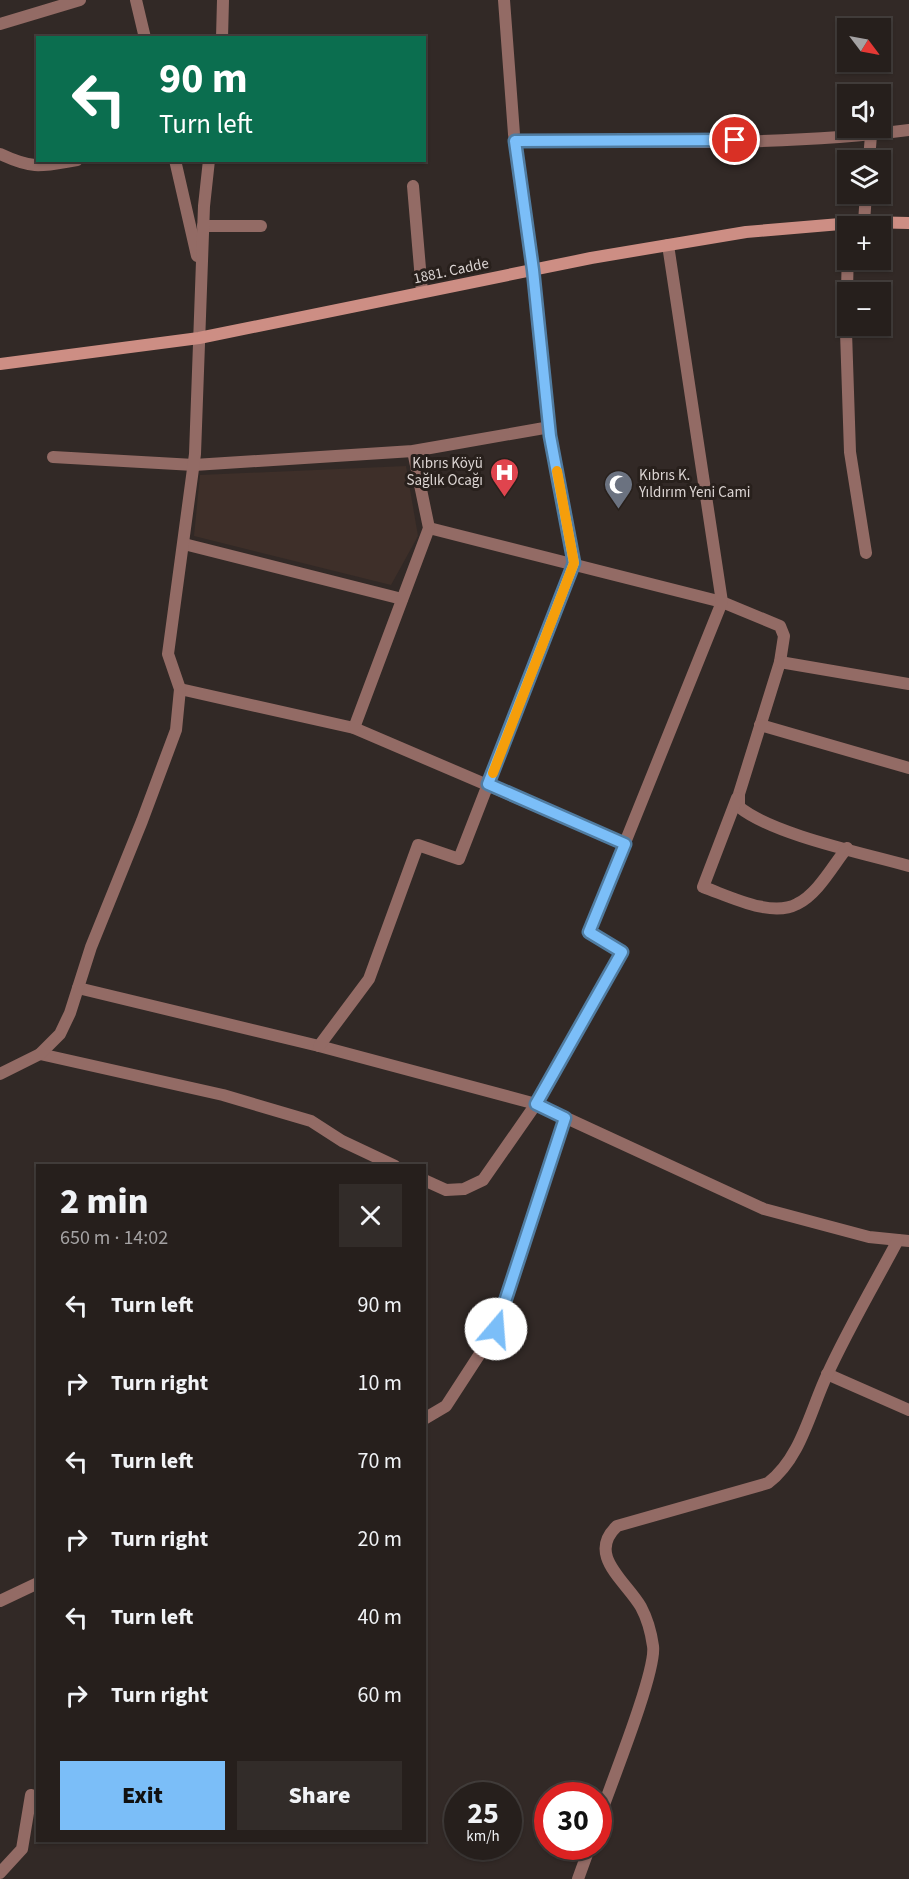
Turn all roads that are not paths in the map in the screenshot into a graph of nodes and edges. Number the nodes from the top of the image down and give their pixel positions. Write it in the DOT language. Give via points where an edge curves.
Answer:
graph roads {
  1 [pos="80,0"];
  2 [pos="136,0"];
  3 [pos="223,0"];
  4 [pos="504,0"];
  5 [pos="0,24"];
  6 [pos="145,36"];
  7 [pos="222,36"];
  8 [pos="909,130"];
  9 [pos="891,132"];
  10 [pos="837,136"];
  11 [pos="515,141"];
  12 [pos="0,154"];
  13 [pos="66,162"];
  14 [pos="175,162"];
  15 [pos="209,162"];
  16 [pos="413,186"];
  17 [pos="891,223"];
  18 [pos="909,224"];
  19 [pos="203,226"];
  20 [pos="261,226"];
  21 [pos="837,226"];
  22 [pos="668,245"];
  23 [pos="533,270"];
  24 [pos="848,270"];
  25 [pos="201,271"];
  26 [pos="422,292"];
  27 [pos="199,338"];
  28 [pos="0,364"];
  29 [pos="550,427"];
  30 [pos="413,451"];
  31 [pos="53,457"];
  32 [pos="194,465"];
  33 [pos="429,528"];
  34 [pos="184,544"];
  35 [pos="866,553"];
  36 [pos="574,563"];
  37 [pos="402,599"];
  38 [pos="722,602"];
  39 [pos="780,663"];
  40 [pos="909,684"];
  41 [pos="180,689"];
  42 [pos="760,725"];
  43 [pos="354,728"];
  44 [pos="909,768"];
  45 [pos="488,784"];
  46 [pos="739,794"];
  47 [pos="625,844"];
  48 [pos="847,848"];
  49 [pos="909,866"];
  50 [pos="78,988"];
  51 [pos="319,1046"];
  52 [pos="40,1054"];
  53 [pos="0,1074"];
  54 [pos="536,1104"];
  55 [pos="565,1118"];
  56 [pos="391,1164"];
  57 [pos="426,1181"];
  58 [pos="903,1241"];
  59 [pos="827,1374"];
  60 [pos="909,1410"];
  61 [pos="426,1418"];
  62 [pos="36,1584"];
  63 [pos="0,1601"];
  64 [pos="611,1782"];
  65 [pos="31,1795"];
  66 [pos="585,1860"];
  67 [pos="0,1873"];
  68 [pos="578,1879"];
  1 -- 5 [label="street"];
  2 -- 6 [label="street"];
  3 -- 7 [label="street"];
  4 -- 11 [label="street"];
  8 -- 9 [label="street"];
  10 -- 11 [label="street"];
  11 -- 23 [label="street"];
  12 -- 13 [label="street" via="39,167"];
  14 -- 25 [label="street"];
  15 -- 19 [label="street"];
  16 -- 26 [label="street"];
  17 -- 18 [label="street, 1881. Cadde"];
  19 -- 20 [label="street"];
  19 -- 25 [label="street"];
  21 -- 22 [label="street, 1881. Cadde" via="746,232"];
  22 -- 23 [label="street, 1881. Cadde"];
  22 -- 38 [label="street"];
  23 -- 26 [label="street, 1881. Cadde"];
  23 -- 29 [label="street"];
  24 -- 35 [label="street" via="850,452"];
  25 -- 27 [label="street"];
  26 -- 27 [label="street, 1881. Cadde"];
  27 -- 28 [label="street, 1881. Cadde"];
  27 -- 32 [label="street"];
  29 -- 30 [label="street"];
  29 -- 36 [label="street"];
  30 -- 32 [label="street"];
  30 -- 33 [label="street"];
  31 -- 32 [label="street"];
  32 -- 34 [label="street"];
  33 -- 36 [label="street"];
  33 -- 37 [label="street"];
  34 -- 37 [label="street"];
  34 -- 41 [label="street" via="168,654"];
  36 -- 38 [label="street"];
  36 -- 45 [label="street"];
  37 -- 43 [label="street"];
  38 -- 39 [label="street" via="780,626 784,636"];
  38 -- 47 [label="street"];
  39 -- 40 [label="street"];
  39 -- 42 [label="street"];
  41 -- 43 [label="street"];
  41 -- 50 [label="street" via="176,730 90,947"];
  42 -- 44 [label="street"];
  42 -- 46 [label="street"];
  43 -- 45 [label="street"];
  45 -- 47 [label="street"];
  45 -- 51 [label="street" via="459,859 418,845 369,979"];
  46 -- 48 [label="street" via="739,807 752,817"];
  46 -- 48 [label="street" via="703,887 781,909 799,903"];
  47 -- 54 [label="street" via="589,932 622,952"];
  48 -- 49 [label="street"];
  50 -- 51 [label="street"];
  50 -- 52 [label="street" via="60,1034"];
  51 -- 54 [label="street"];
  52 -- 53 [label="street"];
  52 -- 56 [label="street" via="223,1095 311,1121"];
  54 -- 55 [label="street"];
  54 -- 57 [label="street" via="483,1180 464,1189 446,1190"];
  55 -- 58 [label="street" via="764,1209 869,1237"];
  55 -- 61 [label="street" via="496,1329 446,1406"];
  58 -- 59 [label="street"];
  59 -- 60 [label="street"];
  59 -- 64 [label="street" via="792,1456 768,1483 617,1526 604,1543 609,1562 649,1625 654,1654"];
  62 -- 63 [label="street"];
  65 -- 67 [label="street" via="22,1849"];
  66 -- 68 [label="street"];
}
